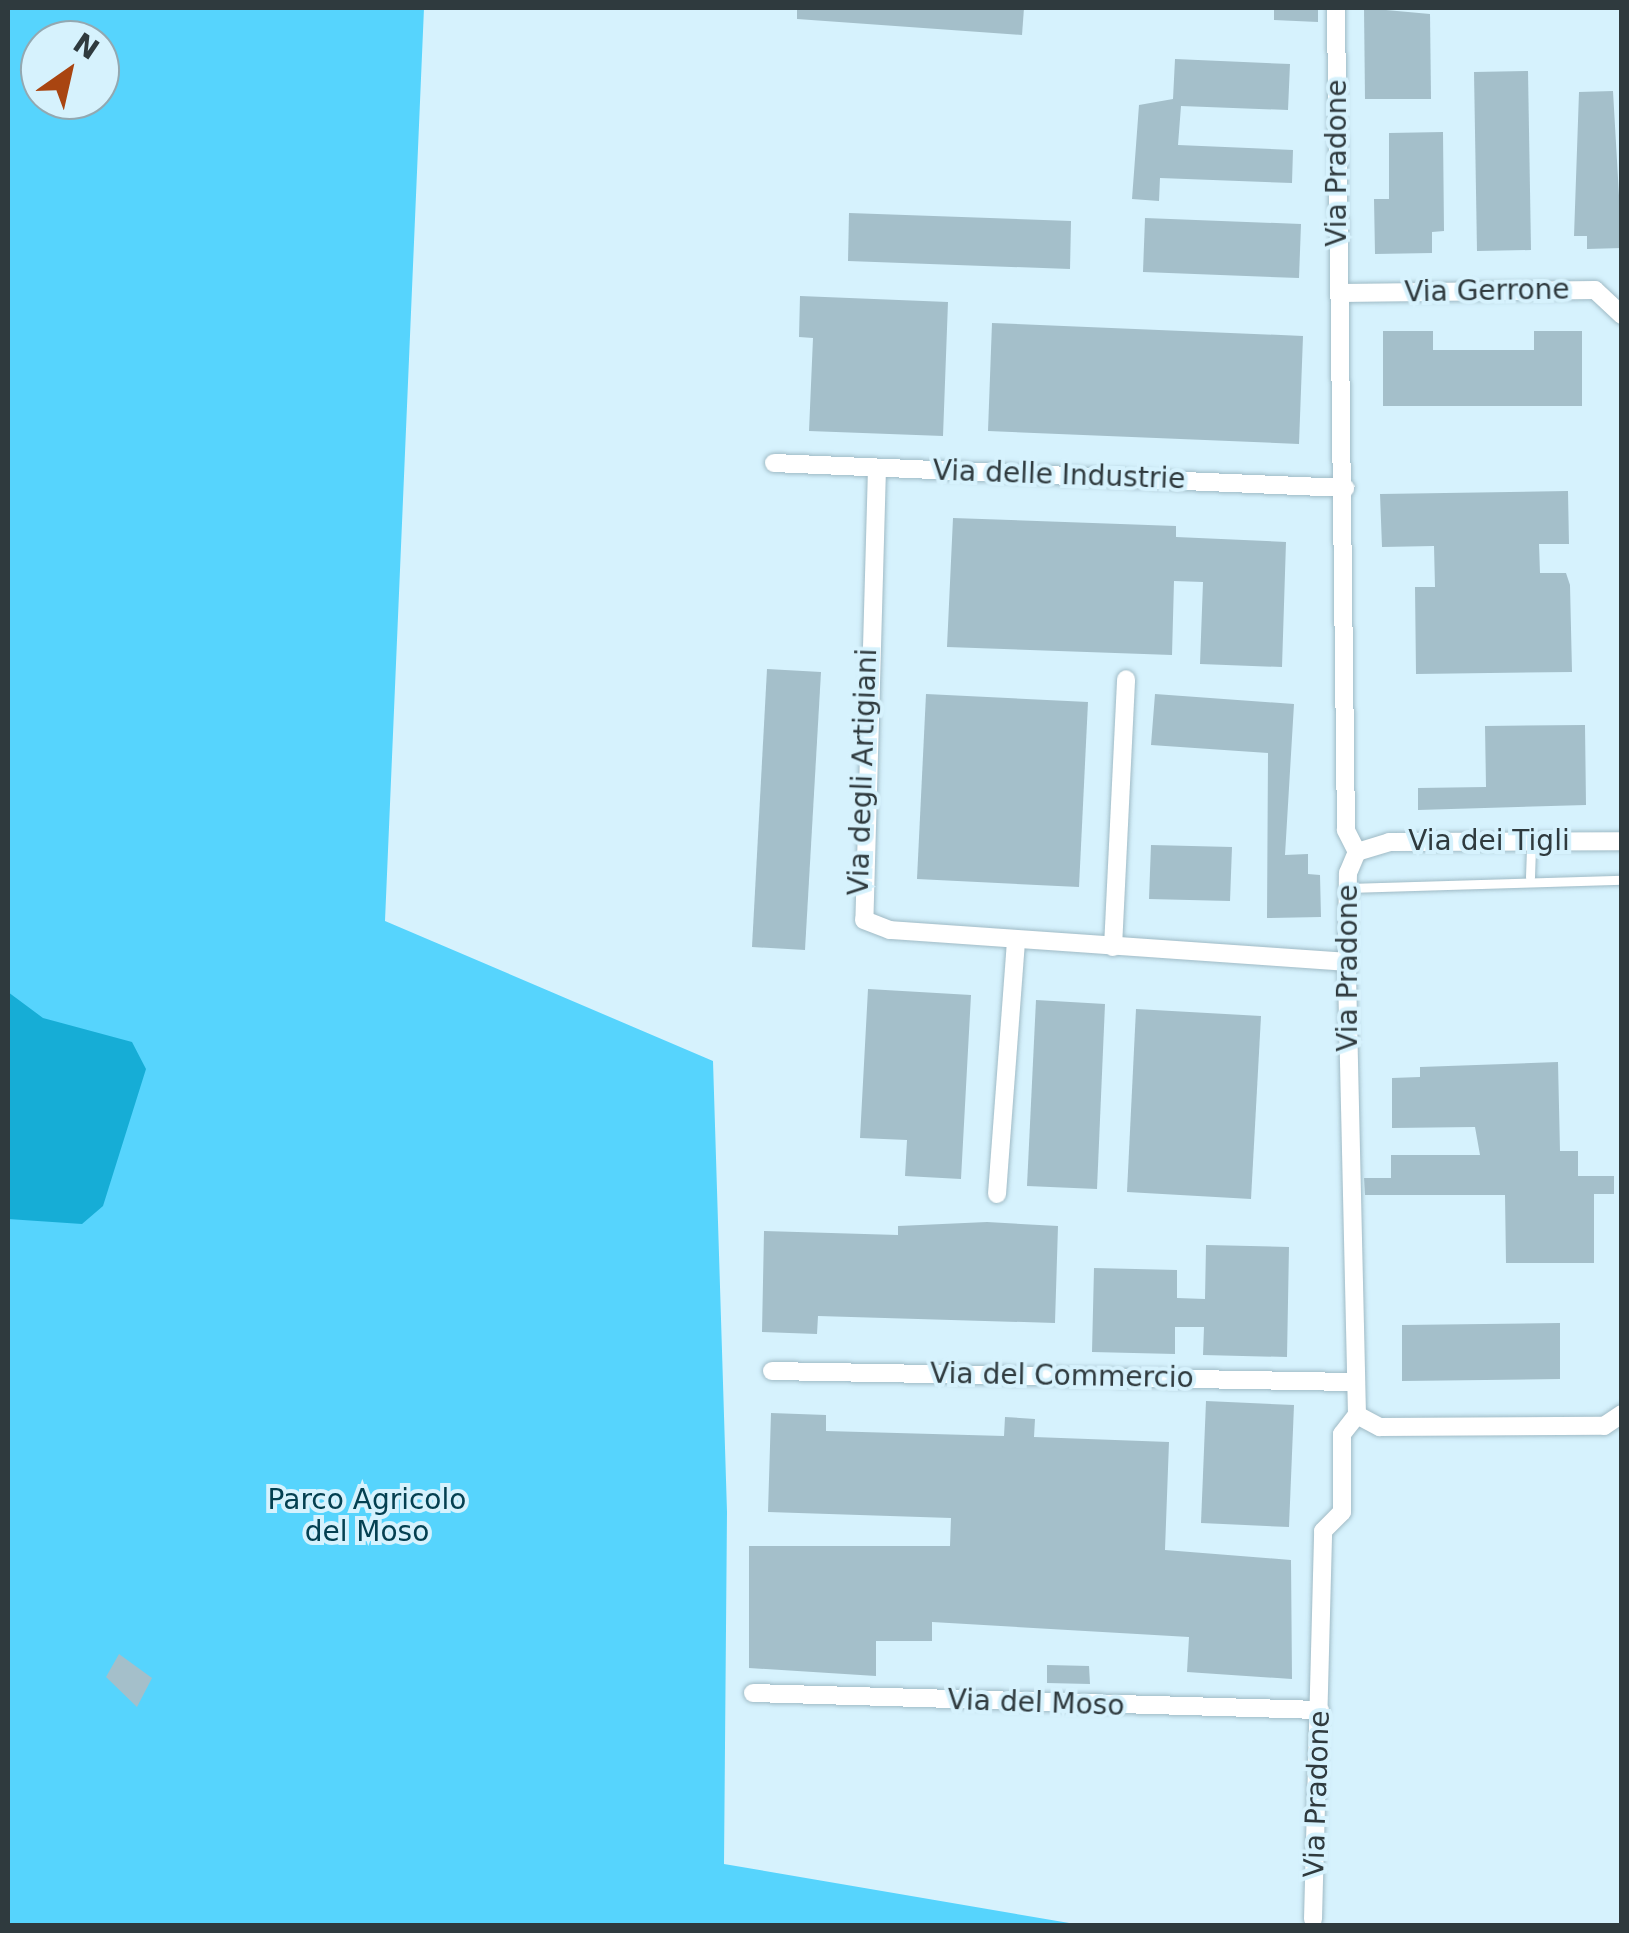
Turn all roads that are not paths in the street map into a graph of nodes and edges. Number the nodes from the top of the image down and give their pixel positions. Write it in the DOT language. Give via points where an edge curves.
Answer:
graph roads {
  1 [pos="1336,8"];
  2 [pos="1340,293"];
  3 [pos="1622,315"];
  4 [pos="774,463"];
  5 [pos="877,468"];
  6 [pos="1345,488"];
  7 [pos="1126,679"];
  8 [pos="1530,841"];
  9 [pos="1622,841"];
  10 [pos="1357,852"];
  11 [pos="1530,877"];
  12 [pos="1622,880"];
  13 [pos="1348,888"];
  14 [pos="1016,941"];
  15 [pos="1114,947"];
  16 [pos="1348,962"];
  17 [pos="997,1194"];
  18 [pos="772,1371"];
  19 [pos="1351,1382"];
  20 [pos="1357,1415"];
  21 [pos="1621,1415"];
  22 [pos="753,1693"];
  23 [pos="1320,1710"];
  24 [pos="1313,1919"];
  1 -- 2 [label="street, Via Pradone"];
  2 -- 3 [label="street, Via Gerrone" via="1595,290"];
  2 -- 6 [label="street, Via Pradone"];
  4 -- 5 [label="street, Via delle Industrie"];
  5 -- 6 [label="street, Via delle Industrie"];
  5 -- 14 [label="street, Via degli Artigiani" via="858,908 890,930"];
  6 -- 10 [label="street, Via Pradone" via="1346,830"];
  7 -- 15 [label="street"];
  8 -- 9 [label="street, Via dei Tigli"];
  8 -- 10 [label="street, Via dei Tigli" via="1388,842"];
  8 -- 11 [label="lane"];
  10 -- 13 [label="street, Via Pradone"];
  11 -- 12 [label="lane"];
  11 -- 13 [label="lane"];
  13 -- 16 [label="street, Via Pradone"];
  14 -- 15 [label="street, Via degli Artigiani"];
  14 -- 17 [label="street"];
  15 -- 16 [label="street, Via degli Artigiani"];
  16 -- 19 [label="street, Via Pradone"];
  18 -- 19 [label="street, Via del Commercio"];
  19 -- 20 [label="street, Via Pradone"];
  20 -- 21 [label="street" via="1380,1427 1604,1426"];
  20 -- 23 [label="street, Via Pradone" via="1342,1434 1342,1512 1322,1531"];
  22 -- 23 [label="street, Via del Moso"];
  23 -- 24 [label="street, Via Pradone"];
}
